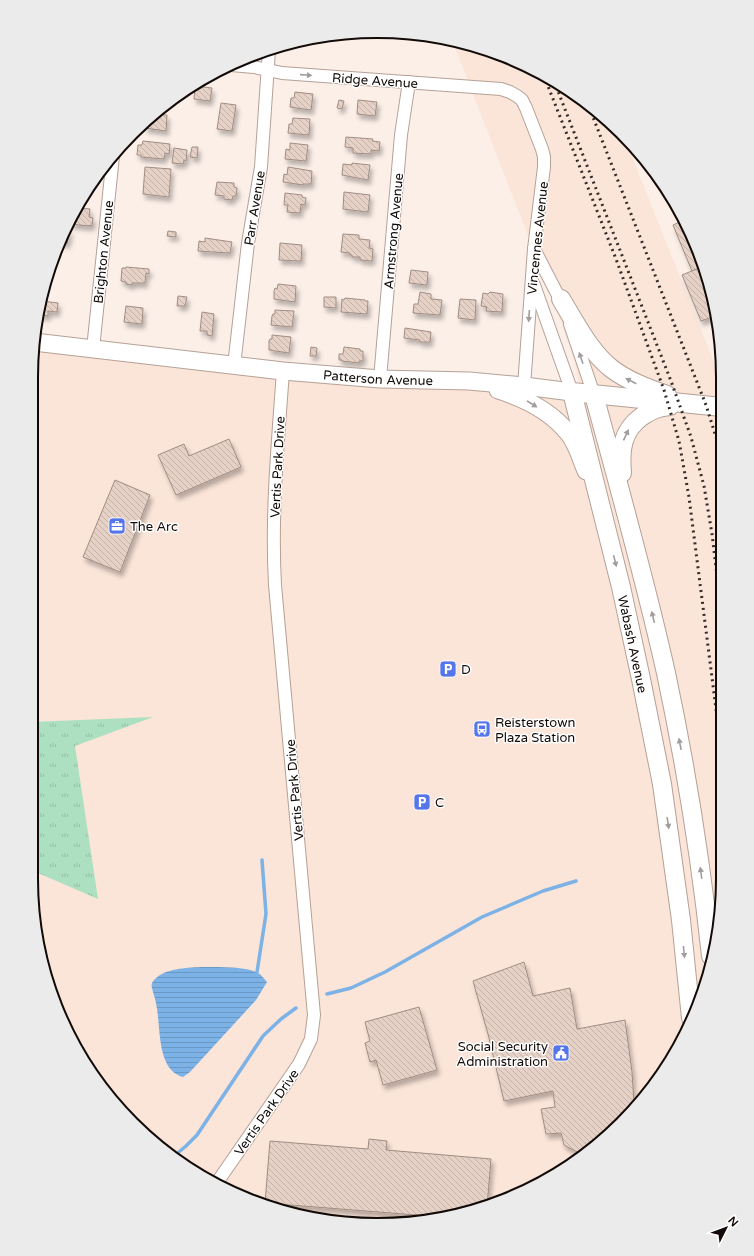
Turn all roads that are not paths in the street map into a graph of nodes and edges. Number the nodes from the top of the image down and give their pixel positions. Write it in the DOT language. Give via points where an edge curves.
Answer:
graph roads {
  1 [pos="269,56"];
  2 [pos="242,66"];
  3 [pos="268,70"];
  4 [pos="409,82"];
  5 [pos="517,96"];
  6 [pos="112,166"];
  7 [pos="534,249"];
  8 [pos="532,280"];
  9 [pos="561,299"];
  10 [pos="40,343"];
  11 [pos="93,348"];
  12 [pos="234,366"];
  13 [pos="283,371"];
  14 [pos="380,379"];
  15 [pos="469,381"];
  16 [pos="524,386"];
  17 [pos="572,392"];
  18 [pos="594,395"];
  19 [pos="694,404"];
  20 [pos="716,406"];
  21 [pos="626,515"];
  22 [pos="605,523"];
  23 [pos="709,943"];
  24 [pos="690,1009"];
  25 [pos="219,1179"];
  1 -- 3 [label="street, Parr Avenue"];
  2 -- 3 [label="street, Ridge Avenue"];
  3 -- 4 [label="street, Ridge Avenue, one-way"];
  3 -- 12 [label="street, Parr Avenue" via="261,167 248,243"];
  4 -- 5 [label="street, Ridge Avenue" via="501,89"];
  4 -- 14 [label="street, Armstrong Avenue" via="401,135"];
  5 -- 7 [label="street, Vincennes Avenue" via="526,108 544,157"];
  6 -- 11 [label="street, Brighton Avenue"];
  7 -- 8 [label="street, Vincennes Avenue"];
  7 -- 9 [label="street, Wabash Avenue"];
  8 -- 16 [label="street, Vincennes Avenue, one-way"];
  8 -- 17 [label="street, Wabash Avenue"];
  18 -- 9 [label="street, Wabash Avenue, one-way"];
  19 -- 9 [label="main road, one-way" via="647,388 611,368 599,357"];
  10 -- 11 [label="main road, Patterson Avenue"];
  11 -- 12 [label="main road, Patterson Avenue"];
  12 -- 13 [label="main road, Patterson Avenue"];
  13 -- 14 [label="main road, Patterson Avenue"];
  13 -- 25 [label="street, Vertis Park Drive" via="275,495 274,564 314,1015 311,1038 299,1064"];
  14 -- 15 [label="main road, Patterson Avenue"];
  15 -- 16 [label="main road, Patterson Avenue"];
  15 -- 22 [label="main road, one-way" via="525,400 550,416 569,434"];
  16 -- 17 [label="main road, Patterson Avenue"];
  17 -- 18 [label="main road, Patterson Avenue"];
  17 -- 22 [label="main road, Wabash Avenue"];
  18 -- 19 [label="main road, Patterson Avenue"];
  18 -- 21 [label="main road, Wabash Avenue"];
  19 -- 20 [label="main road, Patterson Avenue"];
  21 -- 19 [label="main road, one-way" via="620,455 628,429 650,410 661,406"];
  23 -- 21 [label="main road, Wabash Avenue, one-way" via="687,777 645,584"];
  22 -- 24 [label="main road, Wabash Avenue, one-way" via="662,784 681,920"];
}
